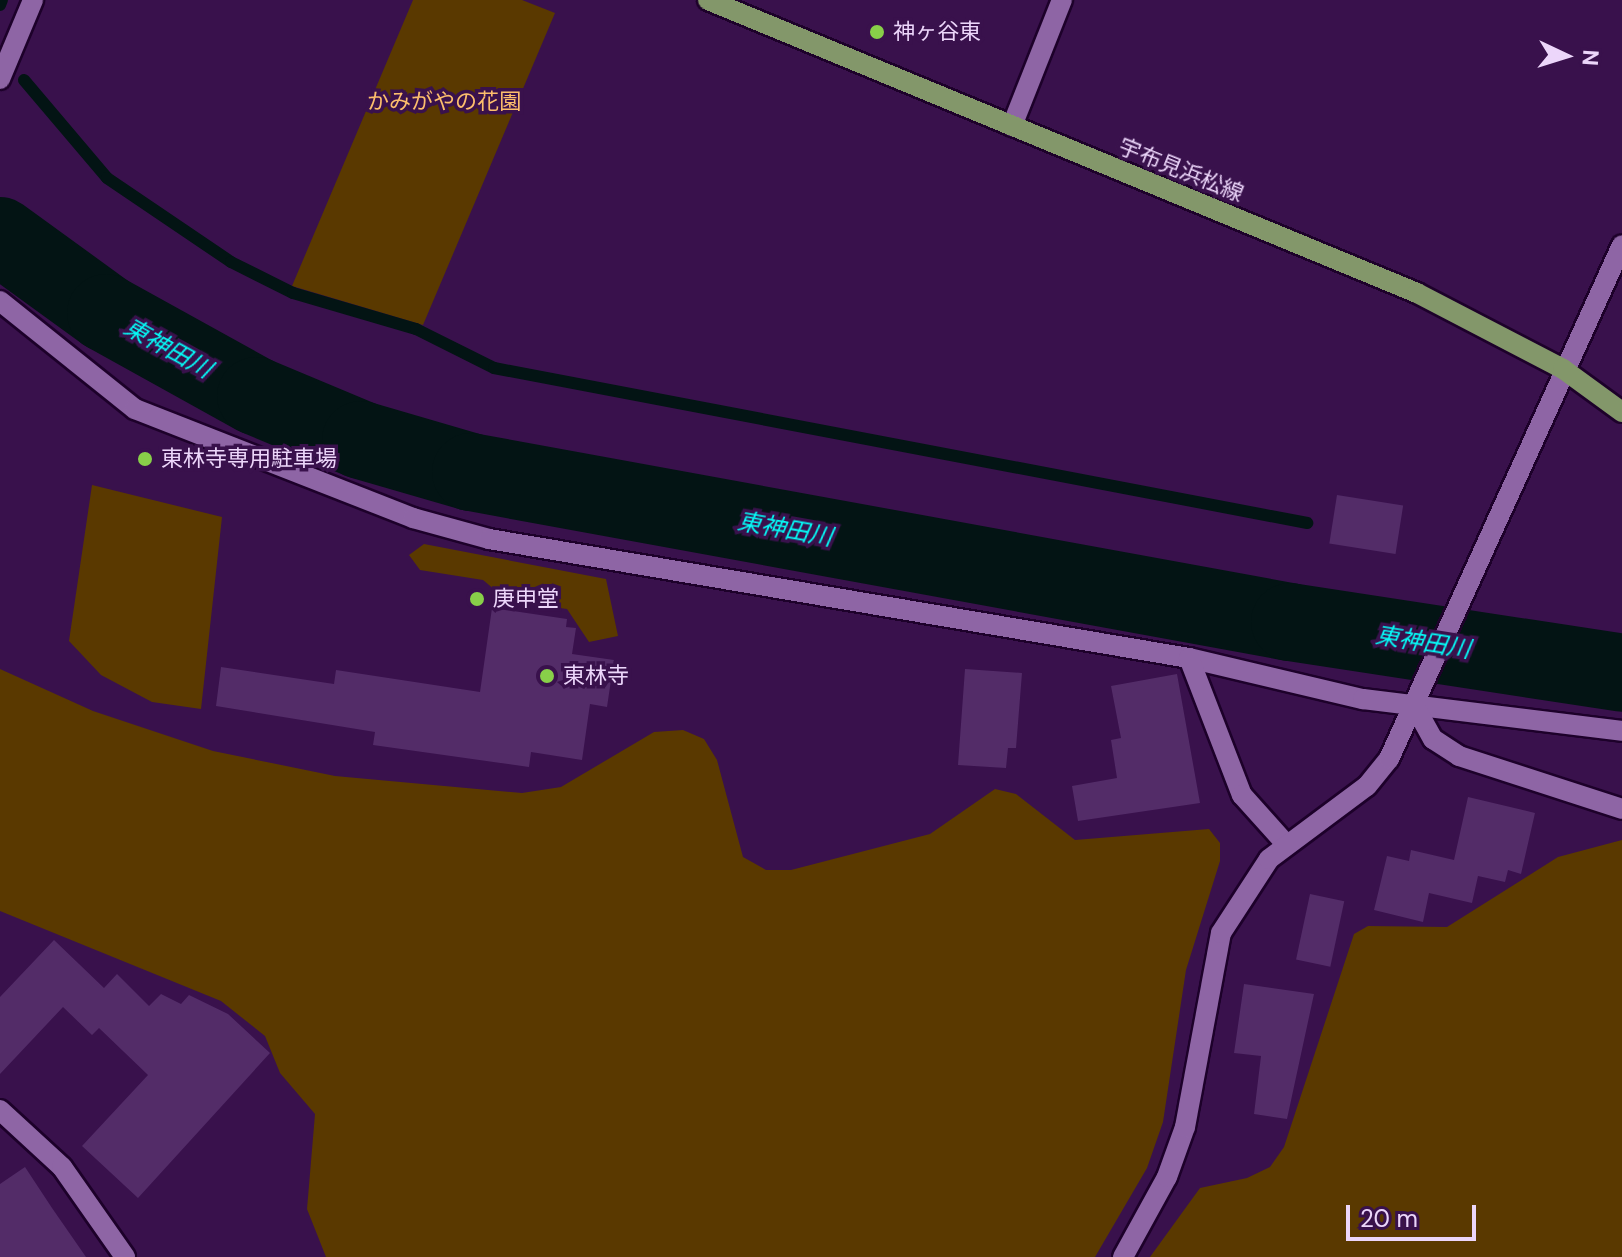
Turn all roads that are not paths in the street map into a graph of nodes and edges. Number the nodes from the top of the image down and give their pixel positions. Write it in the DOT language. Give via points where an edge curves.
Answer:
graph roads {
  1 [pos="33,0"];
  2 [pos="708,0"];
  3 [pos="1062,0"];
  4 [pos="0,79"];
  5 [pos="1012,126"];
  6 [pos="1622,245"];
  7 [pos="0,301"];
  8 [pos="1563,369"];
  9 [pos="1622,412"];
  10 [pos="1189,658"];
  11 [pos="1417,699"];
  12 [pos="1622,731"];
  13 [pos="1622,809"];
  14 [pos="1286,844"];
  15 [pos="0,1110"];
  16 [pos="125,1257"];
  17 [pos="1123,1257"];
  1 -- 4 [label="street"];
  2 -- 5 [label="main road, 宇布見浜松線"];
  3 -- 5 [label="street"];
  5 -- 8 [label="main road, 宇布見浜松線" via="1417,293"];
  6 -- 8 [label="street"];
  7 -- 10 [label="street" via="135,409 413,518 568,554"];
  8 -- 9 [label="main road, 宇布見浜松線"];
  8 -- 11 [label="street" via="1459,593"];
  10 -- 11 [label="street"];
  10 -- 14 [label="street" via="1242,795"];
  11 -- 12 [label="street"];
  11 -- 13 [label="street" via="1433,739 1459,756"];
  11 -- 14 [label="street" via="1367,786"];
  14 -- 17 [label="street" via="1241,894 1221,933 1185,1127 1167,1177"];
  15 -- 16 [label="street" via="69,1175"];
}
